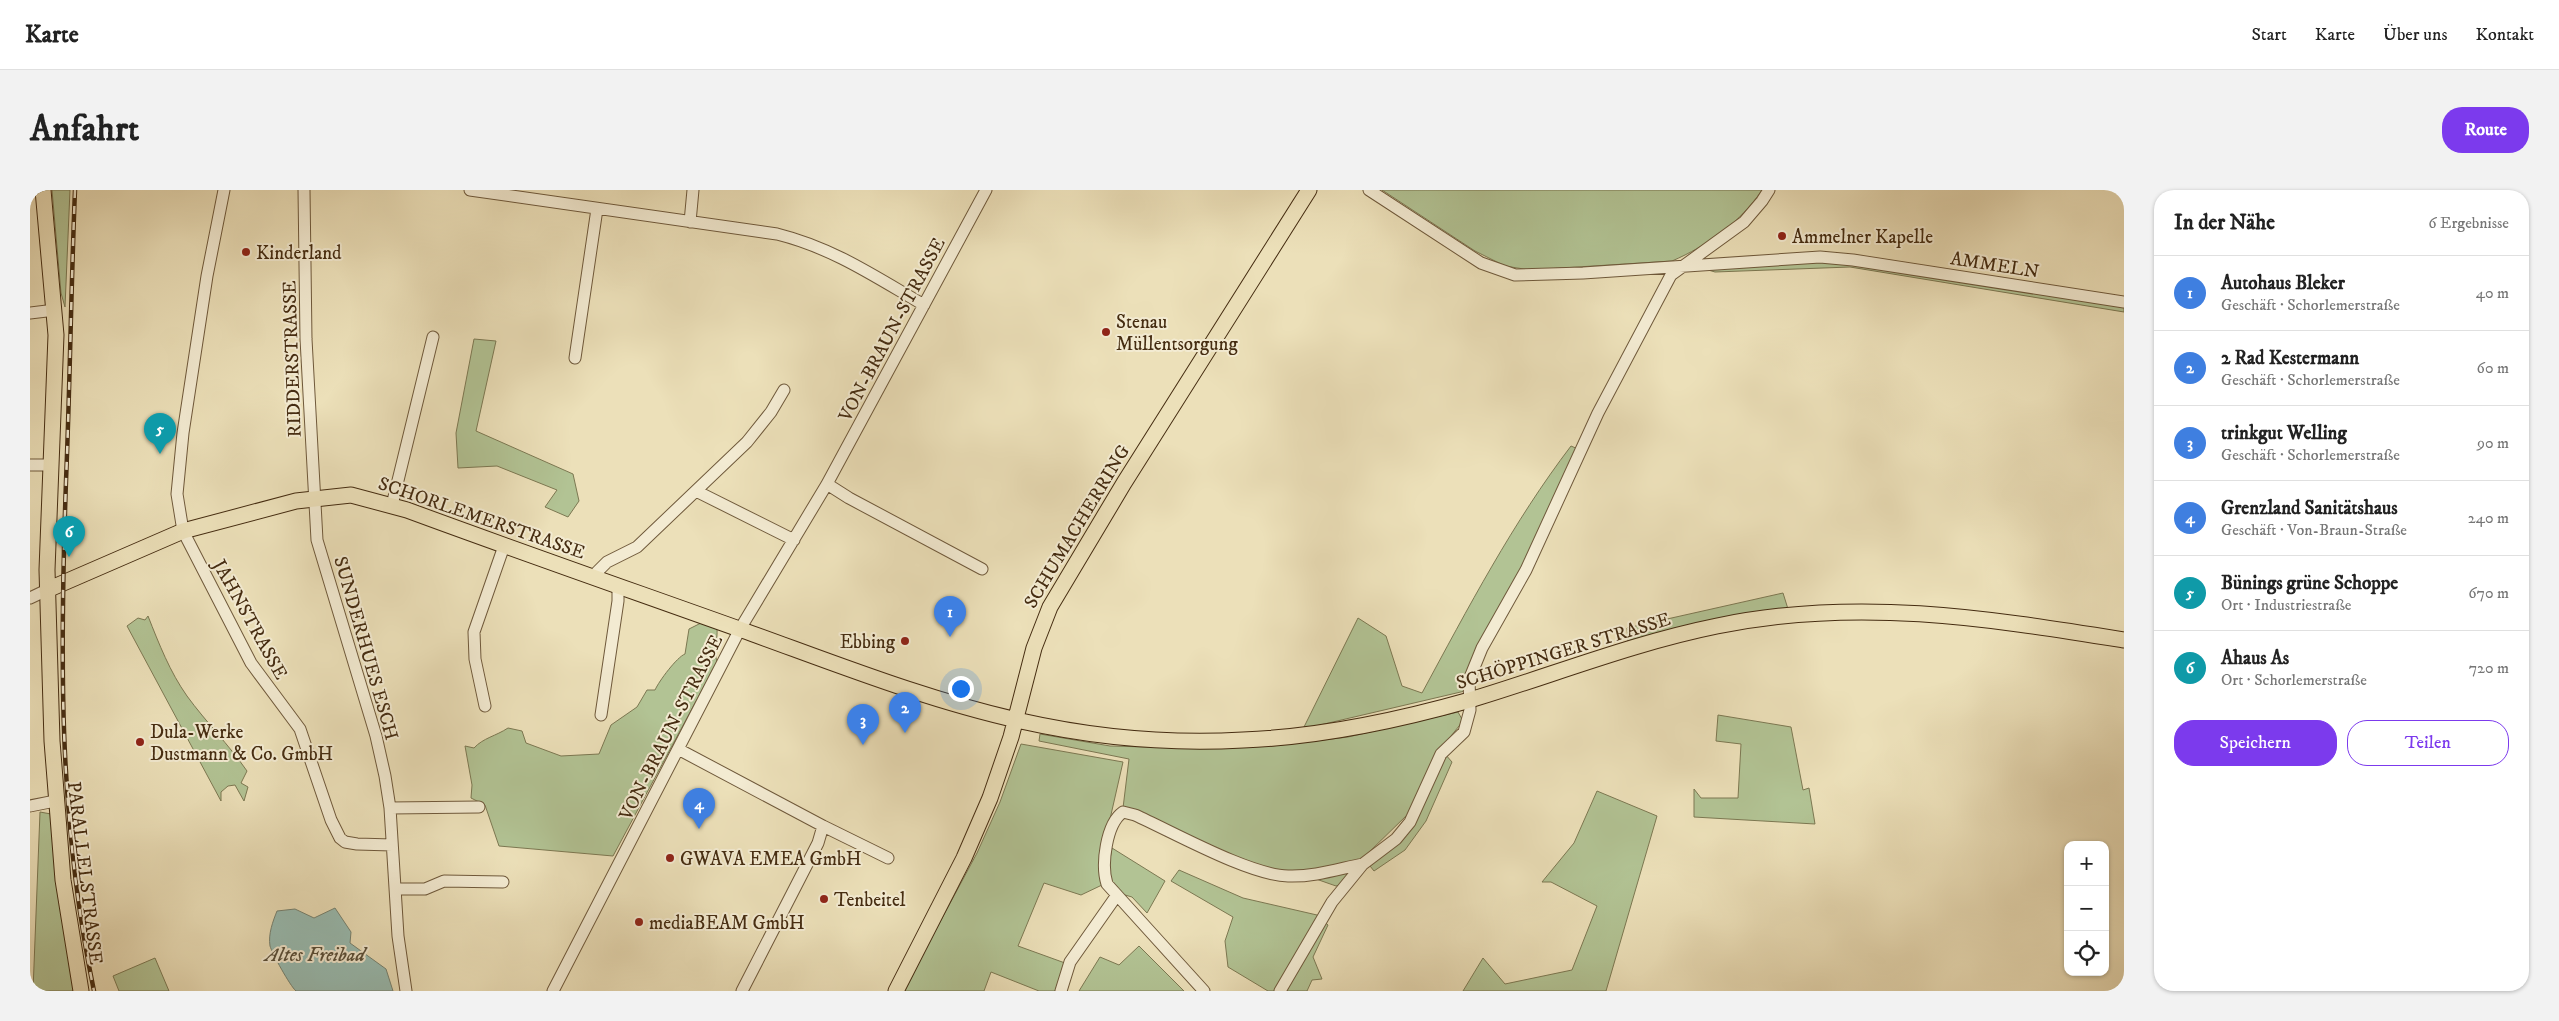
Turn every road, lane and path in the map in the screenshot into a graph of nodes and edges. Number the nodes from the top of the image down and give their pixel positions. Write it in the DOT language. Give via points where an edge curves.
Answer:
graph roads {
  1 [pos="43,190"];
  2 [pos="224,190"];
  3 [pos="304,190"];
  4 [pos="470,190"];
  5 [pos="693,190"];
  6 [pos="986,190"];
  7 [pos="1309,190"];
  8 [pos="1369,190"];
  9 [pos="1768,190"];
  10 [pos="497,192"];
  11 [pos="597,208"];
  12 [pos="690,222"];
  13 [pos="1680,267"];
  14 [pos="2124,302"];
  15 [pos="924,305"];
  16 [pos="55,310"];
  17 [pos="30,313"];
  18 [pos="433,337"];
  19 [pos="575,358"];
  20 [pos="784,390"];
  21 [pos="30,465"];
  22 [pos="51,465"];
  23 [pos="827,484"];
  24 [pos="696,491"];
  25 [pos="315,497"];
  26 [pos="392,506"];
  27 [pos="183,531"];
  28 [pos="794,540"];
  29 [pos="504,546"];
  30 [pos="982,569"];
  31 [pos="592,577"];
  32 [pos="618,587"];
  33 [pos="47,590"];
  34 [pos="30,598"];
  35 [pos="740,629"];
  36 [pos="2124,640"];
  37 [pos="1469,700"];
  38 [pos="485,706"];
  39 [pos="601,714"];
  40 [pos="1015,720"];
  41 [pos="678,749"];
  42 [pos="55,801"];
  43 [pos="30,806"];
  44 [pos="480,807"];
  45 [pos="390,808"];
  46 [pos="823,826"];
  47 [pos="392,845"];
  48 [pos="888,858"];
  49 [pos="1363,864"];
  50 [pos="503,882"];
  51 [pos="395,889"];
  52 [pos="1117,894"];
  53 [pos="81,991"];
  54 [pos="406,991"];
  55 [pos="553,991"];
  56 [pos="742,991"];
  57 [pos="896,991"];
  58 [pos="1061,991"];
  59 [pos="1204,991"];
  60 [pos="1280,991"];
  1 -- 16 [label="main road, PARALLELSTRASSE"];
  2 -- 27 [label="street" via="183,433 177,494"];
  3 -- 25 [label="street, RIDDERSTRASSE" via="306,339"];
  4 -- 10 [label="street"];
  5 -- 12 [label="street"];
  6 -- 15 [label="street, VON-BRAUN-STRASSE"];
  7 -- 40 [label="main road, SCHUMACHERRING" via="1058,591 1041,627"];
  8 -- 13 [label="street, AMMELN" via="1480,263 1515,275"];
  9 -- 13 [label="street" via="1744,222"];
  10 -- 11 [label="street"];
  11 -- 12 [label="street"];
  11 -- 19 [label="street"];
  12 -- 15 [label="street" via="777,234 809,242"];
  13 -- 14 [label="street, AMMELN" via="1820,257"];
  13 -- 37 [label="street" via="1671,275 1598,413 1534,553 1482,648 1469,680"];
  15 -- 23 [label="street, VON-BRAUN-STRASSE"];
  16 -- 17 [label="street"];
  16 -- 22 [label="main road, PARALLELSTRASSE"];
  18 -- 26 [label="street"];
  20 -- 24 [label="street" via="747,442"];
  21 -- 22 [label="street"];
  22 -- 33 [label="main road, PARALLELSTRASSE"];
  23 -- 28 [label="street, VON-BRAUN-STRASSE"];
  23 -- 30 [label="street"];
  24 -- 28 [label="street"];
  24 -- 31 [label="street" via="636,547 607,562"];
  25 -- 26 [label="main road, SCHORLEMERSTRASSE" via="351,495"];
  25 -- 27 [label="main road, SCHORLEMERSTRASSE"];
  25 -- 45 [label="street, SUNDERHUES ESCH" via="318,540 376,736"];
  26 -- 29 [label="main road, SCHORLEMERSTRASSE"];
  27 -- 33 [label="main road, SCHORLEMERSTRASSE"];
  27 -- 47 [label="street, JAHNSTRASSE" via="254,669 300,729 340,838 357,844"];
  28 -- 35 [label="street, VON-BRAUN-STRASSE"];
  29 -- 31 [label="main road, SCHORLEMERSTRASSE"];
  29 -- 38 [label="street" via="474,632 475,659"];
  31 -- 32 [label="main road, SCHORLEMERSTRASSE"];
  32 -- 35 [label="main road, SCHORLEMERSTRASSE"];
  32 -- 39 [label="street"];
  33 -- 34 [label="street"];
  33 -- 42 [label="main road, PARALLELSTRASSE"];
  35 -- 40 [label="main road, SCHORLEMERSTRASSE" via="904,687"];
  35 -- 41 [label="street, VON-BRAUN-STRASSE"];
  36 -- 37 [label="main road, SCHÖPPINGER STRASSE" via="1938,613 1864,610 1796,614 1756,618 1671,637"];
  37 -- 40 [label="main road, SCHÖPPINGER STRASSE" via="1369,726 1240,741 1138,737"];
  37 -- 49 [label="street" via="1466,728 1442,754 1410,822 1396,839"];
  40 -- 57 [label="main road, SCHUMACHERRING" via="990,798 968,850"];
  41 -- 46 [label="street"];
  41 -- 55 [label="street, VON-BRAUN-STRASSE"];
  42 -- 43 [label="street"];
  42 -- 53 [label="main road, PARALLELSTRASSE"];
  44 -- 45 [label="street"];
  45 -- 47 [label="street, SUNDERHUES ESCH"];
  46 -- 48 [label="street"];
  46 -- 56 [label="street" via="818,843"];
  47 -- 51 [label="street, SUNDERHUES ESCH"];
  49 -- 52 [label="street" via="1317,875 1287,876 1261,871 1123,812 1115,818 1104,858 1103,872 1107,884"];
  49 -- 60 [label="street" via="1332,902"];
  50 -- 51 [label="street" via="444,881 425,889"];
  51 -- 54 [label="street, SUNDERHUES ESCH"];
  52 -- 58 [label="street" via="1070,962"];
  52 -- 59 [label="street"];
}
